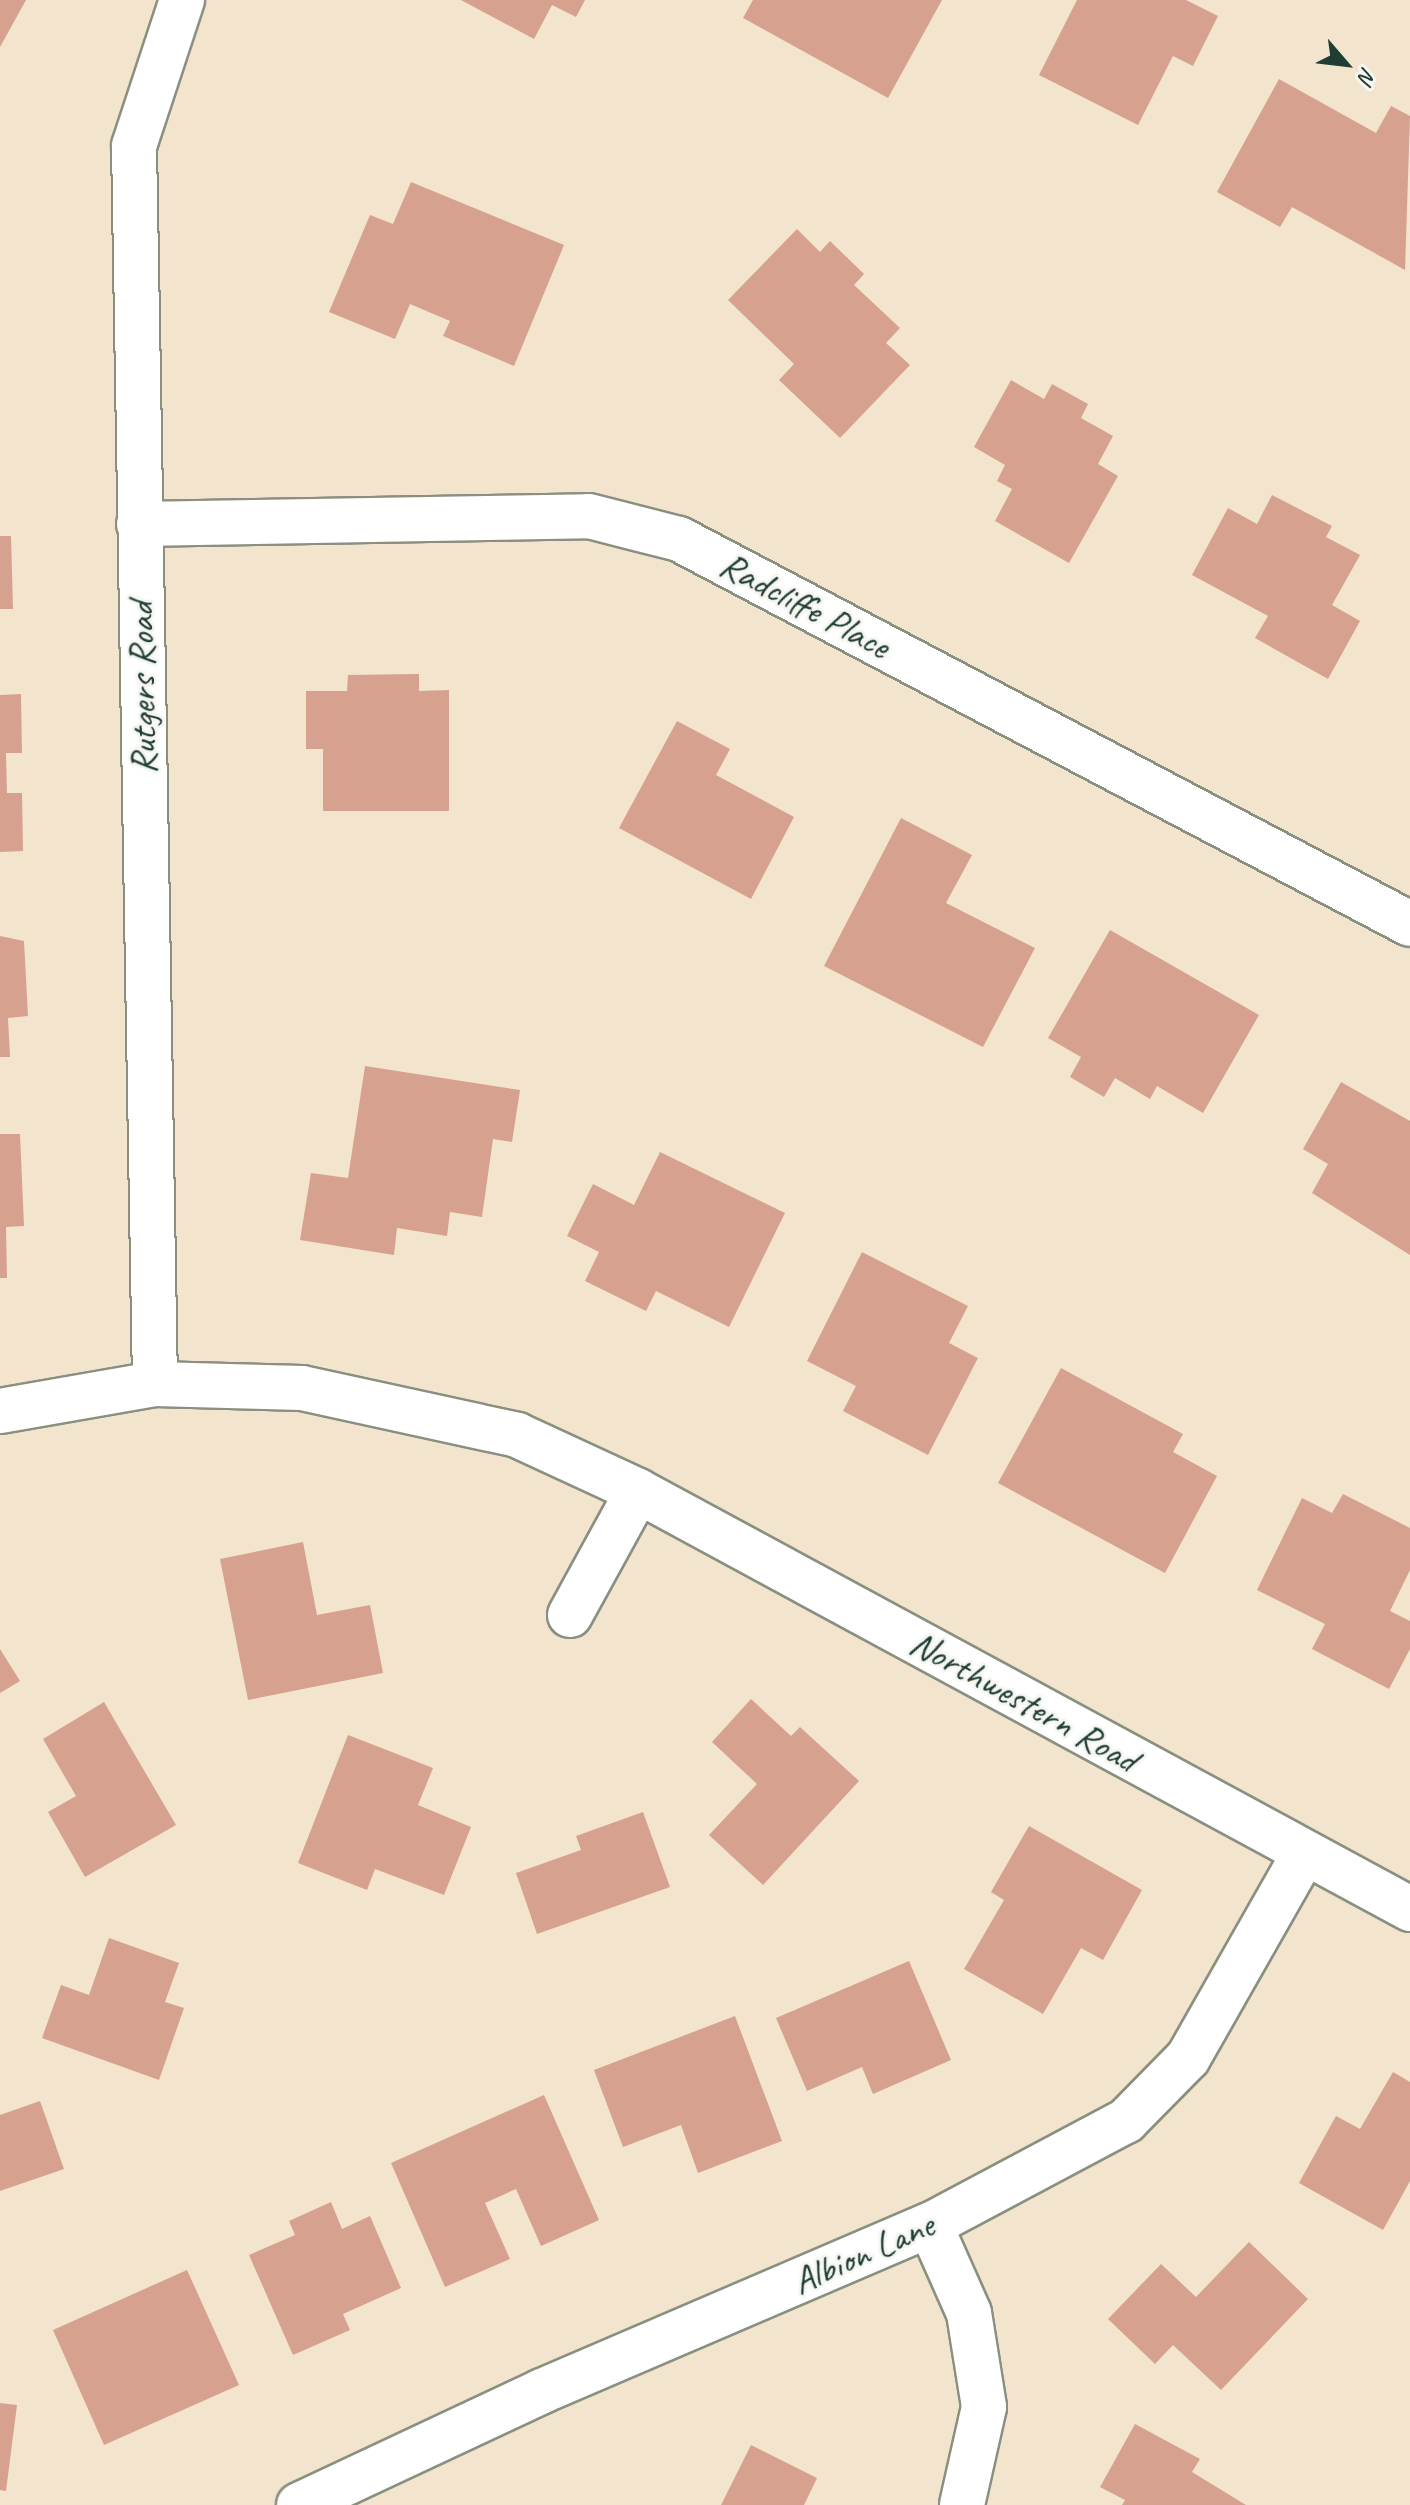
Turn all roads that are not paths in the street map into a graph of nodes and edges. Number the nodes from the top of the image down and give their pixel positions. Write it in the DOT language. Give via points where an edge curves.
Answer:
graph roads {
  1 [pos="182,0"];
  2 [pos="139,524"];
  3 [pos="1410,924"];
  4 [pos="155,1384"];
  5 [pos="0,1411"];
  6 [pos="638,1491"];
  7 [pos="570,1615"];
  8 [pos="1304,1854"];
  9 [pos="1410,1909"];
  10 [pos="930,2225"];
  11 [pos="299,2505"];
  12 [pos="962,2505"];
  1 -- 2 [label="street, Rutgers Road" via="134,146"];
  2 -- 3 [label="street, Radcliffe Place" via="589,516 679,539"];
  2 -- 4 [label="street, Rutgers Road"];
  4 -- 5 [label="street, Northwestern Road"];
  4 -- 6 [label="street, Northwestern Road" via="302,1388 447,1414 517,1435"];
  6 -- 7 [label="street"];
  6 -- 8 [label="street, Northwestern Road"];
  8 -- 9 [label="street, Northwestern Road"];
  8 -- 10 [label="street, Albion Lane" via="1188,2058 1126,2121"];
  10 -- 11 [label="street, Albion Lane" via="542,2391"];
  10 -- 12 [label="street" via="969,2313 984,2407"];
}
